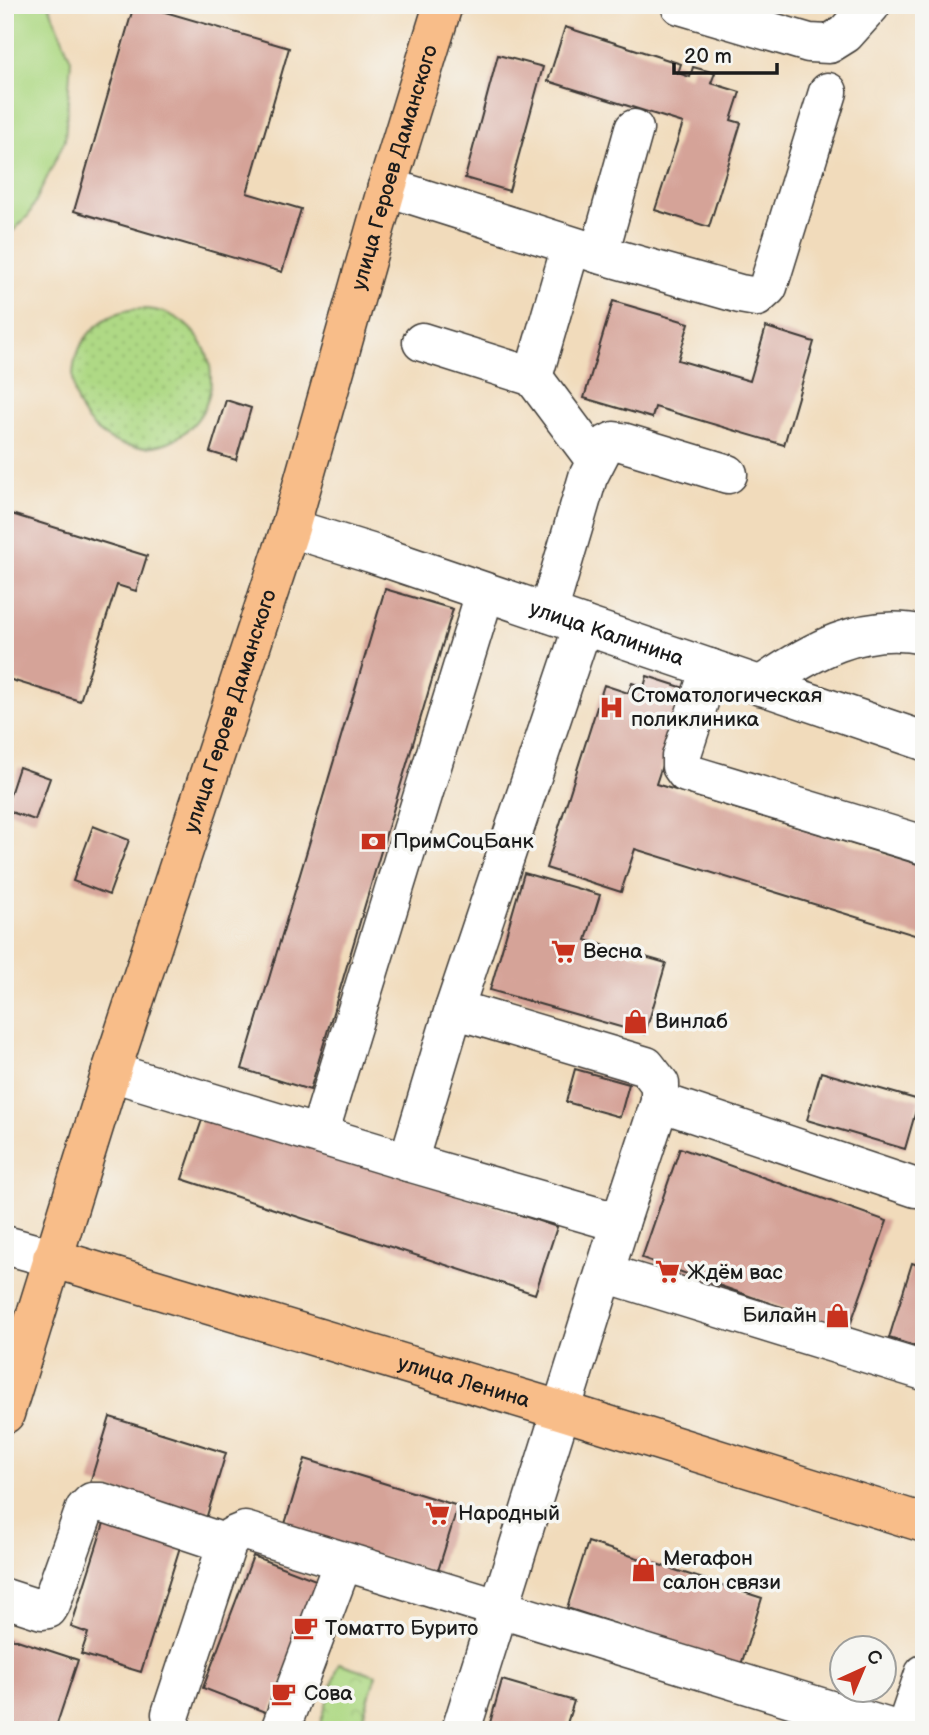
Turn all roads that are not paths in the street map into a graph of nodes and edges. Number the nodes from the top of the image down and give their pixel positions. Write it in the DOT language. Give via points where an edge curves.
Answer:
graph roads {
  1 [pos="443,5"];
  2 [pos="680,5"];
  3 [pos="871,5"];
  4 [pos="828,92"];
  5 [pos="634,129"];
  6 [pos="387,187"];
  7 [pos="585,250"];
  8 [pos="422,342"];
  9 [pos="533,377"];
  10 [pos="595,460"];
  11 [pos="728,474"];
  12 [pos="290,528"];
  13 [pos="485,593"];
  14 [pos="548,612"];
  15 [pos="583,625"];
  16 [pos="924,635"];
  17 [pos="710,668"];
  18 [pos="760,686"];
  19 [pos="924,741"];
  20 [pos="924,845"];
  21 [pos="454,1009"];
  22 [pos="111,1072"];
  23 [pos="660,1102"];
  24 [pos="319,1134"];
  25 [pos="408,1162"];
  26 [pos="916,1188"];
  27 [pos="620,1223"];
  28 [pos="5,1245"];
  29 [pos="52,1258"];
  30 [pos="605,1273"];
  31 [pos="924,1371"];
  32 [pos="563,1410"];
  33 [pos="5,1414"];
  34 [pos="924,1523"];
  35 [pos="227,1544"];
  36 [pos="342,1562"];
  37 [pos="5,1598"];
  38 [pos="500,1609"];
  39 [pos="924,1674"];
  40 [pos="171,1714"];
  41 [pos="280,1730"];
  42 [pos="461,1730"];
  43 [pos="896,1730"];
  44 [pos="905,1730"];
  1 -- 6 [label="main road, улица Героев Даманского"];
  2 -- 3 [label="street" via="809,43 829,44 845,34"];
  4 -- 7 [label="street" via="768,287 757,296"];
  5 -- 7 [label="street"];
  6 -- 7 [label="street"];
  6 -- 12 [label="main road, улица Героев Даманского"];
  7 -- 9 [label="street"];
  8 -- 9 [label="street"];
  9 -- 10 [label="street"];
  10 -- 11 [label="street" via="604,446 614,441"];
  10 -- 14 [label="street"];
  12 -- 13 [label="street, улица Калинина"];
  12 -- 22 [label="main road, улица Героев Даманского"];
  13 -- 14 [label="street, улица Калинина"];
  13 -- 24 [label="street"];
  14 -- 15 [label="street, улица Калинина"];
  15 -- 17 [label="street, улица Калинина"];
  15 -- 21 [label="street"];
  16 -- 18 [label="street" via="890,630 860,634 832,643"];
  17 -- 18 [label="street, улица Калинина"];
  17 -- 20 [label="street" via="681,757 686,773"];
  18 -- 19 [label="street, улица Калинина"];
  21 -- 23 [label="street" via="646,1066 660,1084"];
  21 -- 25 [label="street"];
  22 -- 24 [label="street"];
  22 -- 29 [label="main road, улица Героев Даманского"];
  23 -- 26 [label="street"];
  23 -- 27 [label="street"];
  24 -- 25 [label="street"];
  25 -- 27 [label="street"];
  27 -- 30 [label="street"];
  28 -- 29 [label="street, улица Ленина"];
  29 -- 32 [label="main road, улица Ленина"];
  29 -- 33 [label="main road, улица Героев Даманского"];
  30 -- 31 [label="street"];
  30 -- 32 [label="street"];
  32 -- 34 [label="main road, улица Ленина"];
  32 -- 38 [label="street"];
  35 -- 36 [label="street" via="245,1531"];
  35 -- 37 [label="street" via="92,1502 85,1509 48,1609"];
  35 -- 40 [label="street"];
  36 -- 38 [label="street"];
  36 -- 41 [label="street"];
  38 -- 42 [label="street"];
  38 -- 43 [label="street"];
  39 -- 44 [label="street"];
}
